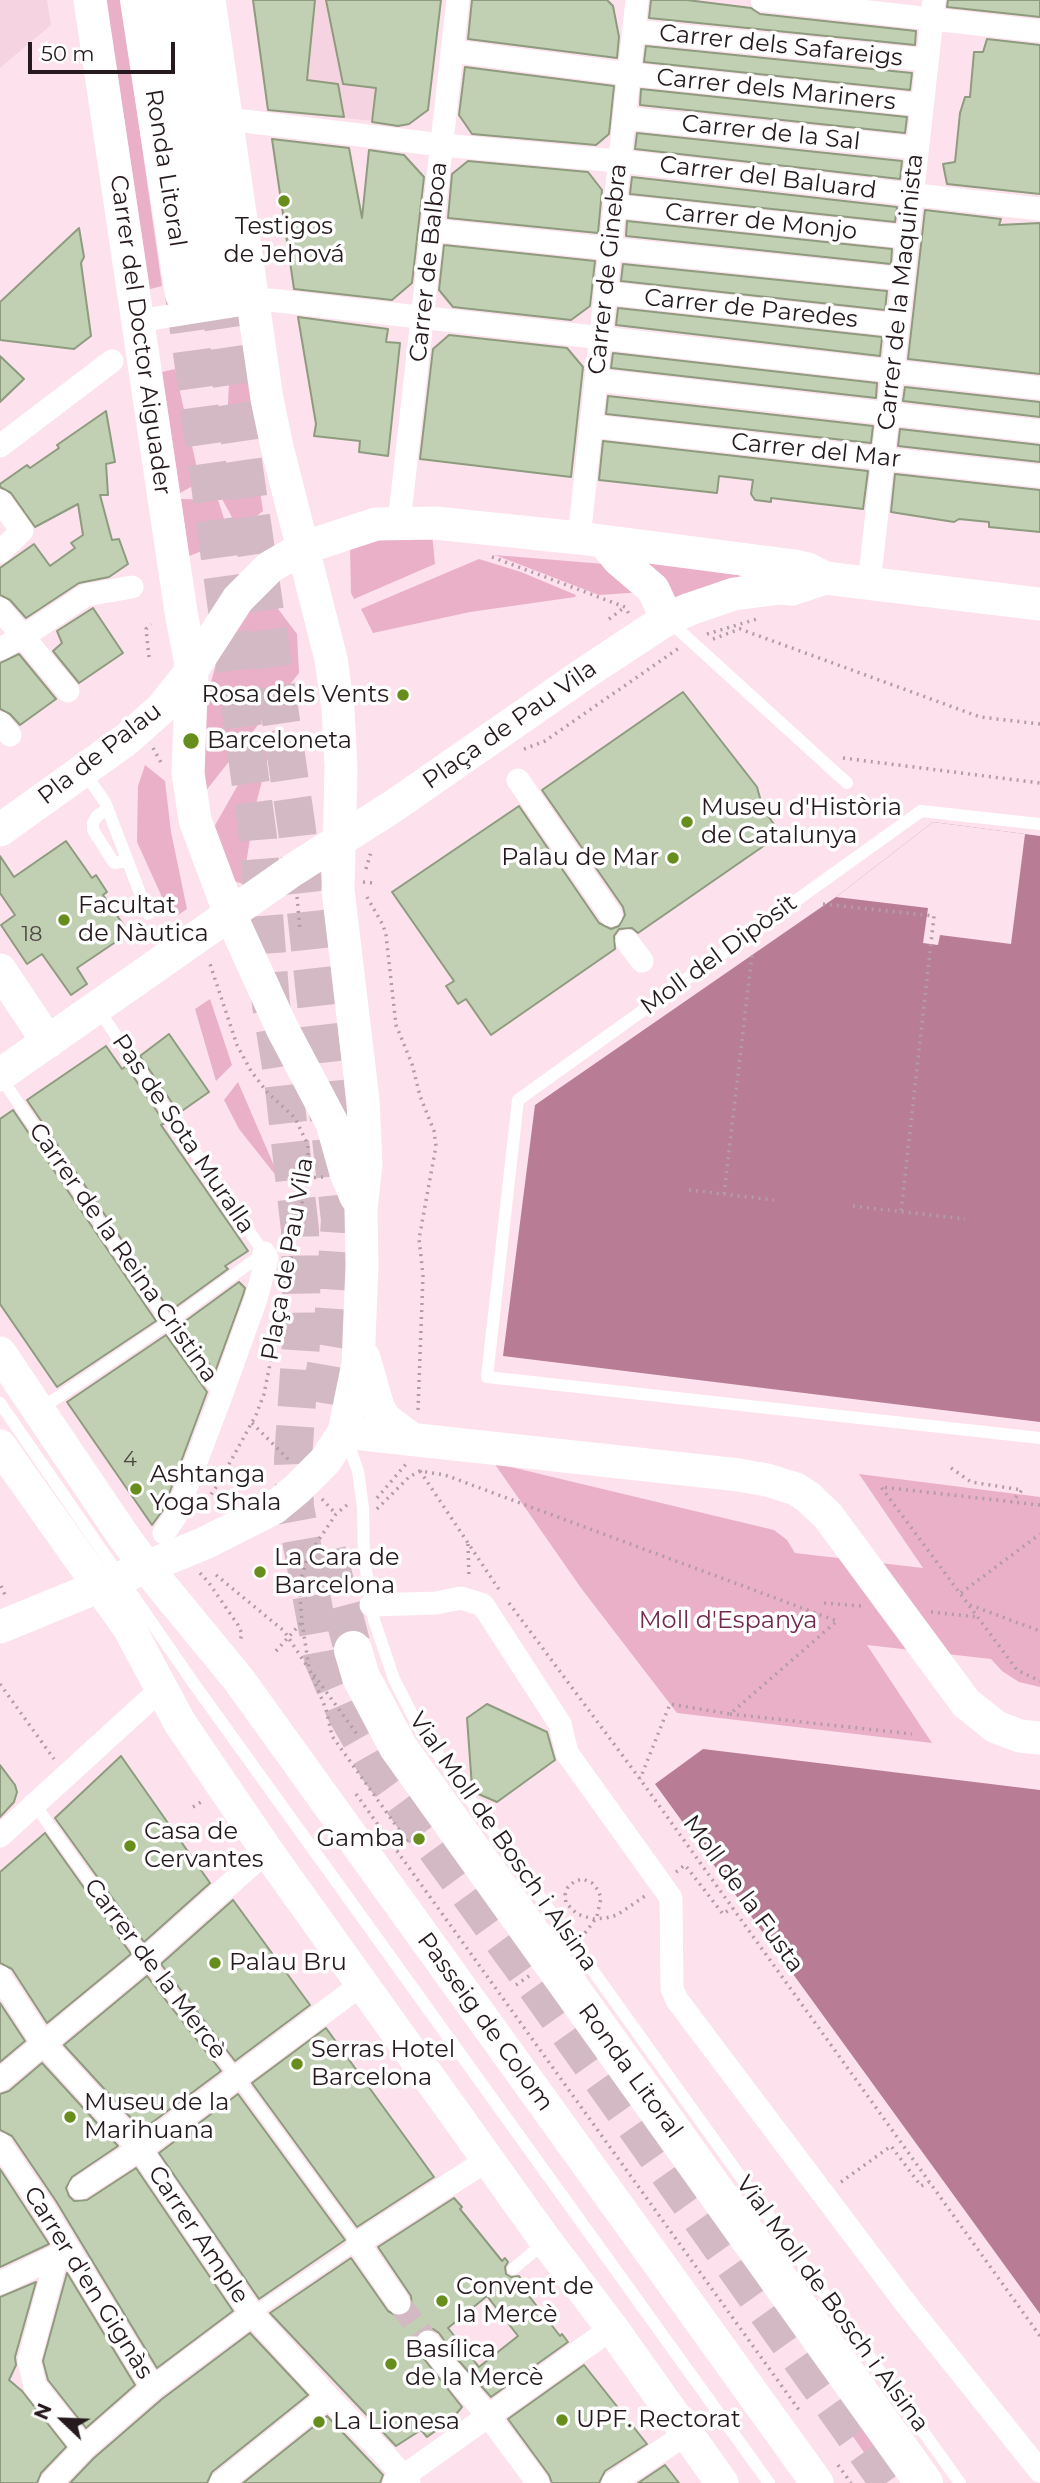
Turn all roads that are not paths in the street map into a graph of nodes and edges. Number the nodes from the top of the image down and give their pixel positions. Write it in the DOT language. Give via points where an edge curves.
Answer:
graph roads {
  1 [pos="90,0"];
  2 [pos="139,0"];
  3 [pos="174,0"];
  4 [pos="209,0"];
  5 [pos="458,0"];
  6 [pos="638,0"];
  7 [pos="762,0"];
  8 [pos="933,10"];
  9 [pos="634,31"];
  10 [pos="1040,31"];
  11 [pos="453,51"];
  12 [pos="927,60"];
  13 [pos="629,74"];
  14 [pos="922,105"];
  15 [pos="625,118"];
  16 [pos="227,119"];
  17 [pos="442,145"];
  18 [pos="917,148"];
  19 [pos="620,161"];
  20 [pos="912,194"];
  21 [pos="615,206"];
  22 [pos="1040,209"];
  23 [pos="431,230"];
  24 [pos="907,237"];
  25 [pos="610,250"];
  26 [pos="903,279"];
  27 [pos="606,293"];
  28 [pos="218,296"];
  29 [pos="422,317"];
  30 [pos="138,321"];
  31 [pos="897,325"];
  32 [pos="601,340"];
  33 [pos="112,361"];
  34 [pos="891,371"];
  35 [pos="596,380"];
  36 [pos="1040,388"];
  37 [pos="887,414"];
  38 [pos="591,426"];
  39 [pos="1040,431"];
  40 [pos="0,446"];
  41 [pos="883,459"];
  42 [pos="1040,476"];
  43 [pos="0,501"];
  44 [pos="399,523"];
  45 [pos="592,540"];
  46 [pos="303,548"];
  47 [pos="0,552"];
  48 [pos="824,578"];
  49 [pos="869,584"];
  50 [pos="132,587"];
  51 [pos="1040,604"];
  52 [pos="0,609"];
  53 [pos="648,623"];
  54 [pos="24,636"];
  55 [pos="0,649"];
  56 [pos="192,670"];
  57 [pos="68,691"];
  58 [pos="83,771"];
  59 [pos="518,780"];
  60 [pos="847,783"];
  61 [pos="107,809"];
  62 [pos="1040,824"];
  63 [pos="0,830"];
  64 [pos="339,842"];
  65 [pos="128,861"];
  66 [pos="148,914"];
  67 [pos="230,914"];
  68 [pos="611,915"];
  69 [pos="627,941"];
  70 [pos="642,961"];
  71 [pos="0,970"];
  72 [pos="98,1009"];
  73 [pos="48,1042"];
  74 [pos="0,1075"];
  75 [pos="361,1209"];
  76 [pos="264,1253"];
  77 [pos="168,1323"];
  78 [pos="360,1338"];
  79 [pos="0,1353"];
  80 [pos="222,1396"];
  81 [pos="0,1403"];
  82 [pos="39,1410"];
  83 [pos="344,1432"];
  84 [pos="412,1438"];
  85 [pos="1040,1438"];
  86 [pos="0,1446"];
  87 [pos="164,1533"];
  88 [pos="122,1577"];
  89 [pos="371,1605"];
  90 [pos="4,1613"];
  91 [pos="353,1650"];
  92 [pos="162,1689"];
  93 [pos="1040,1738"];
  94 [pos="35,1805"];
  95 [pos="0,1836"];
  96 [pos="268,1851"];
  97 [pos="146,1960"];
  98 [pos="0,1977"];
  99 [pos="362,1984"];
  100 [pos="43,2043"];
  101 [pos="236,2076"];
  102 [pos="0,2080"];
  103 [pos="140,2149"];
  104 [pos="3,2155"];
  105 [pos="478,2165"];
  106 [pos="80,2188"];
  107 [pos="546,2241"];
  108 [pos="358,2243"];
  109 [pos="63,2253"];
  110 [pos="513,2269"];
  111 [pos="0,2283"];
  112 [pos="399,2303"];
  113 [pos="252,2314"];
  114 [pos="601,2336"];
  115 [pos="428,2342"];
  116 [pos="153,2388"];
  117 [pos="328,2397"];
  118 [pos="491,2416"];
  119 [pos="674,2442"];
  120 [pos="84,2448"];
  121 [pos="1040,2471"];
  122 [pos="826,2472"];
  123 [pos="402,2481"];
  124 [pos="51,2483"];
  125 [pos="221,2483"];
  126 [pos="538,2483"];
  127 [pos="613,2483"];
  128 [pos="722,2483"];
  129 [pos="769,2483"];
  130 [pos="924,2483"];
  131 [pos="960,2483"];
  1 -- 30 [label="main road, Carrer del Doctor Aiguader"];
  2 -- 28 [label="highway, Ronda Litoral"];
  3 -- 28 [label="highway, Ronda Litoral"];
  4 -- 16 [label="main road"];
  5 -- 11 [label="street, Carrer de Balboa"];
  6 -- 9 [label="street, Carrer de Ginebra"];
  7 -- 8 [label="street"];
  8 -- 10 [label="street"];
  8 -- 12 [label="street, Carrer de la Maquinista"];
  9 -- 12 [label="street, Carrer dels Safareigs"];
  9 -- 13 [label="street, Carrer de Ginebra"];
  11 -- 13 [label="street, Carrer dels Mariners"];
  11 -- 17 [label="street, Carrer de Balboa"];
  12 -- 14 [label="street, Carrer de la Maquinista"];
  13 -- 14 [label="street, Carrer dels Mariners"];
  13 -- 15 [label="street, Carrer de Ginebra"];
  14 -- 18 [label="street, Carrer de la Maquinista"];
  15 -- 18 [label="street, Carrer de la Sal"];
  15 -- 19 [label="street, Carrer de Ginebra"];
  16 -- 17 [label="street, Carrer del Baluard"];
  16 -- 28 [label="main road"];
  17 -- 19 [label="street, Carrer del Baluard"];
  17 -- 23 [label="street, Carrer de Balboa"];
  18 -- 20 [label="street, Carrer de la Maquinista"];
  19 -- 20 [label="street, Carrer del Baluard"];
  19 -- 21 [label="street, Carrer de Ginebra"];
  20 -- 22 [label="street, Carrer del Baluard"];
  20 -- 24 [label="street, Carrer de la Maquinista"];
  21 -- 24 [label="street, Carrer de Monjo"];
  21 -- 25 [label="street, Carrer de Ginebra"];
  23 -- 25 [label="street"];
  23 -- 29 [label="street, Carrer de Balboa"];
  24 -- 26 [label="street, Carrer de la Maquinista"];
  25 -- 26 [label="street"];
  25 -- 27 [label="street, Carrer de Ginebra"];
  26 -- 31 [label="street, Carrer de la Maquinista"];
  27 -- 31 [label="street, Carrer de Paredes"];
  27 -- 32 [label="street, Carrer de Ginebra"];
  28 -- 29 [label="street"];
  28 -- 30 [label="street"];
  28 -- 46 [label="main road" via="271,422"];
  29 -- 32 [label="street"];
  29 -- 44 [label="street, Carrer de Balboa"];
  30 -- 56 [label="main road, Carrer del Doctor Aiguader"];
  31 -- 34 [label="street, Carrer de la Maquinista"];
  32 -- 34 [label="street"];
  32 -- 35 [label="street, Carrer de Ginebra"];
  33 -- 40 [label="street"];
  34 -- 36 [label="street"];
  34 -- 37 [label="street, Carrer de la Maquinista"];
  35 -- 37 [label="street"];
  35 -- 38 [label="street, Carrer de Ginebra"];
  37 -- 39 [label="street"];
  37 -- 41 [label="street, Carrer de la Maquinista"];
  38 -- 41 [label="street, Carrer del Mar"];
  38 -- 45 [label="street, Carrer de Ginebra"];
  41 -- 42 [label="street, Carrer del Mar"];
  41 -- 49 [label="street, Carrer de la Maquinista"];
  43 -- 47 [label="street" via="22,531"];
  44 -- 45 [label="main road" via="435,523 486,542"];
  44 -- 46 [label="main road" via="376,524"];
  45 -- 48 [label="main road" via="795,566"];
  45 -- 53 [label="main road" via="653,589"];
  46 -- 56 [label="main road" via="270,567 238,599"];
  46 -- 64 [label="main road, Plaça de Pau Vila" via="331,659 338,709"];
  48 -- 49 [label="main road"];
  48 -- 53 [label="main road, Plaça de Pau Vila" via="792,589 734,594"];
  49 -- 51 [label="main road"];
  50 -- 54 [label="street" via="86,595"];
  52 -- 54 [label="street"];
  53 -- 60 [label="lane" via="694,643"];
  53 -- 64 [label="main road, Plaça de Pau Vila"];
  54 -- 55 [label="street"];
  54 -- 57 [label="street"];
  56 -- 58 [label="main road, Pla de Palau" via="147,722"];
  56 -- 67 [label="main road, Plaça de Pau Vila" via="188,773 195,820"];
  58 -- 61 [label="lane"];
  58 -- 63 [label="main road, Pla de Palau"];
  59 -- 68 [label="street, Plaça de Pau Vila"];
  61 -- 65 [label="lane"];
  61 -- 65 [label="lane" via="97,816 93,830 114,863"];
  62 -- 85 [label="lane, Moll del Dipòsit" via="921,811 518,1100 487,1377"];
  64 -- 67 [label="main road, Plaça de Pau Vila"];
  64 -- 75 [label="main road, Plaça de Pau Vila" via="338,890 363,1100 366,1164"];
  65 -- 66 [label="lane"];
  67 -- 72 [label="main road"];
  67 -- 75 [label="main road, Plaça de Pau Vila" via="332,1123"];
  69 -- 70 [label="street"];
  71 -- 73 [label="main road"];
  72 -- 73 [label="main road"];
  72 -- 76 [label="lane, Pas de Sota Muralla"];
  73 -- 74 [label="main road"];
  74 -- 77 [label="lane, Carrer de la Reina Cristina"];
  75 -- 78 [label="main road, Plaça de Pau Vila"];
  76 -- 77 [label="lane"];
  76 -- 80 [label="street, Pas de Sota Muralla" via="267,1258 256,1298"];
  77 -- 80 [label="lane, Carrer de la Reina Cristina"];
  77 -- 82 [label="lane"];
  78 -- 83 [label="main road, Plaça de Pau Vila"];
  78 -- 84 [label="main road" via="378,1407 385,1419"];
  79 -- 82 [label="main road"];
  80 -- 87 [label="street, Pas de Sota Muralla" via="175,1517"];
  81 -- 88 [label="lane"];
  82 -- 88 [label="main road" via="108,1516"];
  83 -- 84 [label="main road"];
  83 -- 88 [label="main road, Plaça de Pau Vila" via="326,1460 274,1508 219,1537"];
  83 -- 89 [label="lane, Vial Moll de Bosch i Alsina" via="358,1471"];
  84 -- 93 [label="main road" via="739,1475 796,1489 828,1516 966,1703 996,1727"];
  86 -- 88 [label="main road"];
  88 -- 90 [label="main road, Plaça de Pau Vila"];
  88 -- 92 [label="main road" via="129,1628"];
  88 -- 122 [label="main road, Passeig de Colom" via="249,1694"];
  88 -- 129 [label="lane, Passeig de Colom"];
  89 -- 121 [label="street" via="461,1598 483,1605 560,1724 568,1753 671,1898 672,1989 677,2000 907,2305"];
  89 -- 131 [label="lane, Vial Moll de Bosch i Alsina" via="394,1679 419,1728"];
  91 -- 130 [label="highway, Ronda Litoral" via="361,1677 398,1747"];
  92 -- 94 [label="street"];
  92 -- 96 [label="main road" via="180,1723"];
  94 -- 95 [label="street"];
  94 -- 97 [label="lane, Carrer de la Mercè"];
  96 -- 97 [label="street"];
  96 -- 99 [label="main road"];
  97 -- 100 [label="street"];
  97 -- 101 [label="lane, Carrer de la Mercè"];
  98 -- 100 [label="street, Carrer Ample"];
  99 -- 101 [label="street"];
  99 -- 107 [label="main road"];
  100 -- 102 [label="street"];
  100 -- 103 [label="street, Carrer Ample"];
  101 -- 103 [label="street"];
  101 -- 108 [label="lane, Carrer de la Mercè"];
  103 -- 106 [label="street"];
  103 -- 113 [label="street, Carrer Ample"];
  104 -- 109 [label="street, Carrer d'en Gignàs" via="44,2208"];
  105 -- 108 [label="street"];
  107 -- 110 [label="lane"];
  107 -- 128 [label="main road"];
  108 -- 112 [label="street, Carrer de la Mercè"];
  108 -- 113 [label="lane"];
  109 -- 111 [label="street"];
  109 -- 116 [label="street, Carrer d'en Gignàs"];
  109 -- 120 [label="street" via="29,2361 35,2386"];
  113 -- 116 [label="street"];
  113 -- 117 [label="street, Carrer Ample"];
  114 -- 118 [label="street"];
  115 -- 118 [label="street"];
  116 -- 120 [label="street"];
  117 -- 123 [label="street, Carrer Ample"];
  117 -- 125 [label="street"];
  118 -- 123 [label="street"];
  118 -- 126 [label="street"];
  119 -- 127 [label="street"];
  120 -- 124 [label="street"];
}
